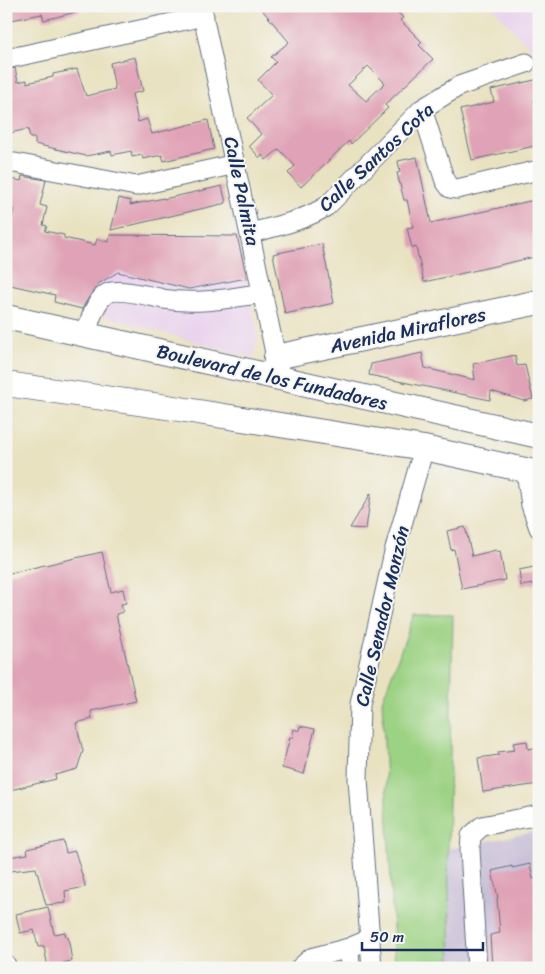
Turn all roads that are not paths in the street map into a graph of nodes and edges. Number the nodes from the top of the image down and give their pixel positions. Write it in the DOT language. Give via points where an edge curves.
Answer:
graph roads {
  1 [pos="202,11"];
  2 [pos="6,59"];
  3 [pos="526,63"];
  4 [pos="422,109"];
  5 [pos="6,164"];
  6 [pos="236,164"];
  7 [pos="539,170"];
  8 [pos="251,233"];
  9 [pos="263,293"];
  10 [pos="539,302"];
  11 [pos="6,317"];
  12 [pos="84,335"];
  13 [pos="276,367"];
  14 [pos="6,384"];
  15 [pos="465,419"];
  16 [pos="539,436"];
  17 [pos="424,448"];
  18 [pos="533,472"];
  19 [pos="539,528"];
  20 [pos="539,815"];
  21 [pos="370,939"];
  22 [pos="349,948"];
  23 [pos="300,968"];
  24 [pos="350,968"];
  25 [pos="372,968"];
  26 [pos="477,968"];
  1 -- 2 [label="street"];
  1 -- 6 [label="street, Calle Palmita"];
  3 -- 4 [label="street, Calle Santos Cota" via="459,86"];
  4 -- 7 [label="street" via="450,188"];
  4 -- 8 [label="street, Calle Santos Cota" via="327,206 295,222"];
  5 -- 6 [label="street" via="136,186"];
  6 -- 8 [label="street, Calle Palmita"];
  8 -- 9 [label="street, Calle Palmita"];
  9 -- 12 [label="street" via="209,301 172,300 119,291 107,293 98,302"];
  9 -- 13 [label="street, Calle Palmita"];
  10 -- 13 [label="main road, Avenida Miraflores"];
  11 -- 12 [label="main road, Boulevard de los Fundadores"];
  12 -- 13 [label="main road, Boulevard de los Fundadores"];
  13 -- 15 [label="main road, Boulevard de los Fundadores"];
  14 -- 17 [label="main road, Boulevard de los Fundadores"];
  15 -- 16 [label="main road, Boulevard de los Fundadores"];
  15 -- 17 [label="main road" via="435,434"];
  17 -- 18 [label="main road, Boulevard de los Fundadores"];
  17 -- 21 [label="street, Calle Senador Monzón" via="394,552 360,704 358,779"];
  18 -- 19 [label="street" via="531,505"];
  20 -- 26 [label="street" via="482,826 471,836"];
  21 -- 22 [label="street"];
  21 -- 25 [label="street, Calle Senador Monzón"];
  22 -- 23 [label="street" via="311,958"];
  22 -- 24 [label="street"];
}
